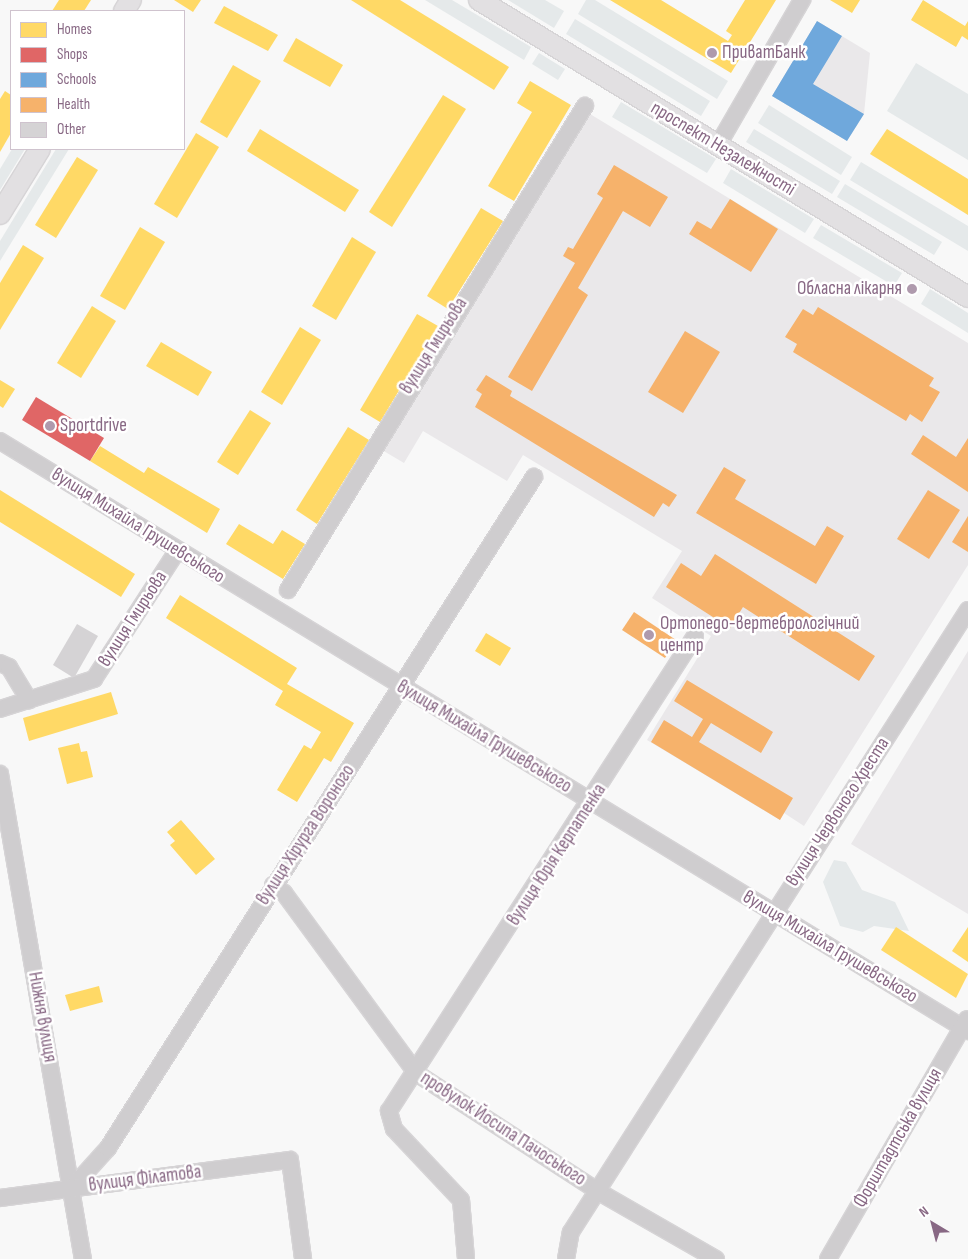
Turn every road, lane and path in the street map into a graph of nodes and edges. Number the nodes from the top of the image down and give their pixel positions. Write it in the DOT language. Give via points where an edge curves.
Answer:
graph roads {
  1 [pos="479,0"];
  2 [pos="802,0"];
  3 [pos="584,106"];
  4 [pos="718,145"];
  5 [pos="39,150"];
  6 [pos="0,214"];
  7 [pos="968,297"];
  8 [pos="0,441"];
  9 [pos="534,477"];
  10 [pos="177,551"];
  11 [pos="288,590"];
  12 [pos="968,610"];
  13 [pos="696,636"];
  14 [pos="0,663"];
  15 [pos="401,686"];
  16 [pos="29,700"];
  17 [pos="0,709"];
  18 [pos="0,774"];
  19 [pos="592,802"];
  20 [pos="273,885"];
  21 [pos="773,912"];
  22 [pos="966,1025"];
  23 [pos="416,1073"];
  24 [pos="72,1188"];
  25 [pos="599,1192"];
  26 [pos="0,1198"];
  27 [pos="83,1259"];
  28 [pos="303,1259"];
  29 [pos="466,1259"];
  30 [pos="566,1259"];
  31 [pos="716,1259"];
  32 [pos="828,1259"];
  1 -- 4 [label="main road, проспект Незалежності"];
  2 -- 4 [label="street"];
  3 -- 11 [label="street, вулиця Гмирьова"];
  4 -- 7 [label="main road, проспект Незалежності"];
  5 -- 6 [label="main road"];
  8 -- 10 [label="street, вулиця Михайла Грушевського"];
  9 -- 15 [label="street, вулиця Хірурга Вороного"];
  10 -- 15 [label="street, вулиця Михайла Грушевського"];
  10 -- 16 [label="street, вулиця Гмирьова" via="94,679"];
  12 -- 21 [label="street, вулиця Червоного Хреста"];
  13 -- 19 [label="street, вулиця Юрія Керпатенка"];
  14 -- 16 [label="street" via="9,667"];
  15 -- 19 [label="street, вулиця Михайла Грушевського"];
  15 -- 20 [label="street, вулиця Хірурга Вороного"];
  16 -- 17 [label="street, вулиця Гмирьова"];
  18 -- 24 [label="street, Нижня вулиця"];
  19 -- 21 [label="street, вулиця Михайла Грушевського"];
  19 -- 23 [label="street, вулиця Юрія Керпатенка"];
  20 -- 23 [label="street, провулок Йосипа Пачоського" via="284,893"];
  20 -- 24 [label="street, вулиця Хірурга Вороного" via="108,1148"];
  21 -- 22 [label="street, вулиця Михайла Грушевського"];
  21 -- 25 [label="street, вулиця Червоного Хреста"];
  22 -- 32 [label="street, Форштадтська вулиця"];
  23 -- 25 [label="street, провулок Йосипа Пачоського"];
  23 -- 29 [label="street, вулиця Юрія Керпатенка" via="394,1100 391,1120 405,1142 461,1200"];
  24 -- 26 [label="street, вулиця Філатова"];
  24 -- 27 [label="street, Нижня вулиця"];
  24 -- 28 [label="street, вулиця Філатова" via="290,1160"];
  25 -- 30 [label="street, вулиця Червоного Хреста" via="571,1232"];
  25 -- 31 [label="street, провулок Йосипа Пачоського"];
}
